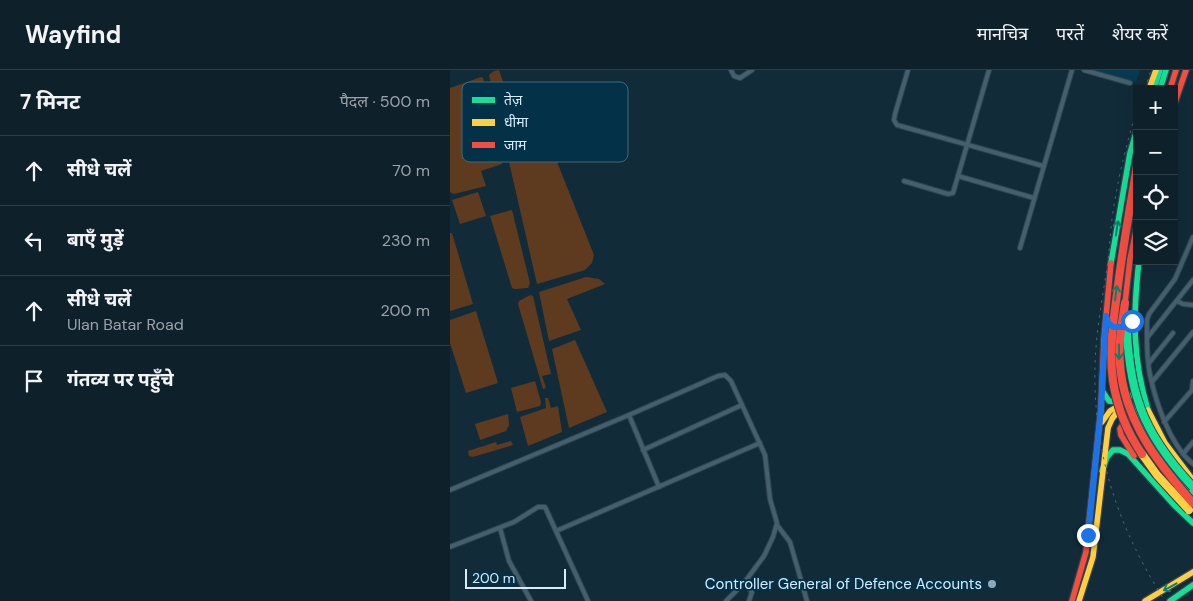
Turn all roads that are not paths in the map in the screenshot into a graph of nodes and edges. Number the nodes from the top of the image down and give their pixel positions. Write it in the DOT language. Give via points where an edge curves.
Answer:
graph roads {
  1 [pos="731,70"];
  2 [pos="752,70"];
  3 [pos="908,70"];
  4 [pos="989,70"];
  5 [pos="1072,70"];
  6 [pos="1084,70"];
  7 [pos="1156,70"];
  8 [pos="1160,70"];
  9 [pos="1166,70"];
  10 [pos="1176,70"];
  11 [pos="1186,70"];
  12 [pos="1130,83"];
  13 [pos="1150,85"];
  14 [pos="1155,85"];
  15 [pos="1161,85"];
  16 [pos="1171,85"];
  17 [pos="1178,93"];
  18 [pos="968,145"];
  19 [pos="1133,159"];
  20 [pos="1044,166"];
  21 [pos="1135,175"];
  22 [pos="958,176"];
  23 [pos="904,181"];
  24 [pos="1034,198"];
  25 [pos="1193,237"];
  26 [pos="1133,245"];
  27 [pos="1020,248"];
  28 [pos="1139,265"];
  29 [pos="1193,280"];
  30 [pos="1176,301"];
  31 [pos="1126,303"];
  32 [pos="1193,305"];
  33 [pos="1106,316"];
  34 [pos="1134,318"];
  35 [pos="1193,332"];
  36 [pos="1173,333"];
  37 [pos="1147,338"];
  38 [pos="1149,363"];
  39 [pos="1138,381"];
  40 [pos="1193,381"];
  41 [pos="1152,382"];
  42 [pos="1102,389"];
  43 [pos="1193,389"];
  44 [pos="1126,404"];
  45 [pos="742,405"];
  46 [pos="1148,410"];
  47 [pos="629,416"];
  48 [pos="1164,422"];
  49 [pos="1143,426"];
  50 [pos="1102,434"];
  51 [pos="1193,442"];
  52 [pos="760,443"];
  53 [pos="643,450"];
  54 [pos="1183,454"];
  55 [pos="1139,464"];
  56 [pos="1193,464"];
  57 [pos="1102,471"];
  58 [pos="1193,480"];
  59 [pos="659,487"];
  60 [pos="450,490"];
  61 [pos="1192,491"];
  62 [pos="1192,509"];
  63 [pos="1193,523"];
  64 [pos="777,525"];
  65 [pos="500,528"];
  66 [pos="556,531"];
  67 [pos="450,547"];
  68 [pos="1193,572"];
  69 [pos="744,583"];
  70 [pos="1193,585"];
  71 [pos="530,601"];
  72 [pos="588,601"];
  73 [pos="726,601"];
  74 [pos="749,601"];
  75 [pos="807,601"];
  76 [pos="1072,601"];
  77 [pos="1079,601"];
  78 [pos="1146,601"];
  79 [pos="1170,601"];
  1 -- 2 [label="street" via="740,78"];
  3 -- 18 [label="street" via="895,114 897,125"];
  4 -- 18 [label="street"];
  5 -- 20 [label="street"];
  6 -- 12 [label="street"];
  7 -- 13 [label="main road"];
  8 -- 14 [label="main road"];
  9 -- 15 [label="main road"];
  10 -- 16 [label="main road"];
  11 -- 17 [label="main road"];
  18 -- 20 [label="street"];
  18 -- 22 [label="street"];
  33 -- 19 [label="main road, one-way" via="1109,276"];
  20 -- 24 [label="street"];
  62 -- 21 [label="main road, one-way, bridge" via="1157,475 1136,445 1122,417 1114,387 1110,344"];
  22 -- 23 [label="street" via="951,194"];
  22 -- 24 [label="street"];
  24 -- 27 [label="street"];
  25 -- 37 [label="street" via="1175,280 1147,316"];
  26 -- 31 [label="main road"];
  28 -- 34 [label="main road"];
  29 -- 30 [label="street"];
  30 -- 32 [label="street"];
  30 -- 37 [label="street"];
  31 -- 61 [label="main road, bridge" via="1128,358 1137,400 1156,442"];
  31 -- 62 [label="main road, one-way, bridge" via="1119,350 1126,401 1146,446"];
  33 -- 34 [label="main road" via="1110,325 1117,328 1127,326"];
  33 -- 42 [label="main road"];
  34 -- 39 [label="main road"];
  35 -- 41 [label="street"];
  36 -- 38 [label="street"];
  37 -- 38 [label="street"];
  38 -- 41 [label="street"];
  39 -- 42 [label="main road" via="1134,395 1128,400 1112,402"];
  39 -- 46 [label="main road"];
  40 -- 43 [label="street"];
  41 -- 48 [label="street"];
  42 -- 50 [label="main road"];
  43 -- 48 [label="street"];
  44 -- 46 [label="main road"];
  44 -- 49 [label="main road"];
  44 -- 50 [label="main road"];
  45 -- 47 [label="street" via="725,374"];
  45 -- 52 [label="street"];
  45 -- 53 [label="street"];
  46 -- 58 [label="main road" via="1165,443"];
  47 -- 53 [label="street"];
  47 -- 60 [label="street"];
  48 -- 54 [label="street"];
  49 -- 55 [label="main road" via="1137,420 1129,419 1120,429"];
  49 -- 61 [label="main road" via="1156,449"];
  50 -- 57 [label="main road"];
  50 -- 76 [label="main road" via="1086,552"];
  51 -- 54 [label="street"];
  52 -- 59 [label="street"];
  52 -- 64 [label="street"];
  53 -- 59 [label="street"];
  54 -- 56 [label="street"];
  55 -- 57 [label="main road" via="1126,452 1116,450 1106,458"];
  55 -- 63 [label="main road"];
  57 -- 77 [label="main road" via="1093,557"];
  59 -- 66 [label="street"];
  64 -- 69 [label="street" via="766,552"];
  64 -- 75 [label="street" via="792,548"];
  65 -- 66 [label="street" via="543,506"];
  65 -- 67 [label="street"];
  65 -- 71 [label="street" via="509,561"];
  66 -- 72 [label="street"];
  68 -- 78 [label="main road, one-way"];
  69 -- 73 [label="street"];
  69 -- 74 [label="street" via="752,591"];
  70 -- 79 [label="main road"];
}
